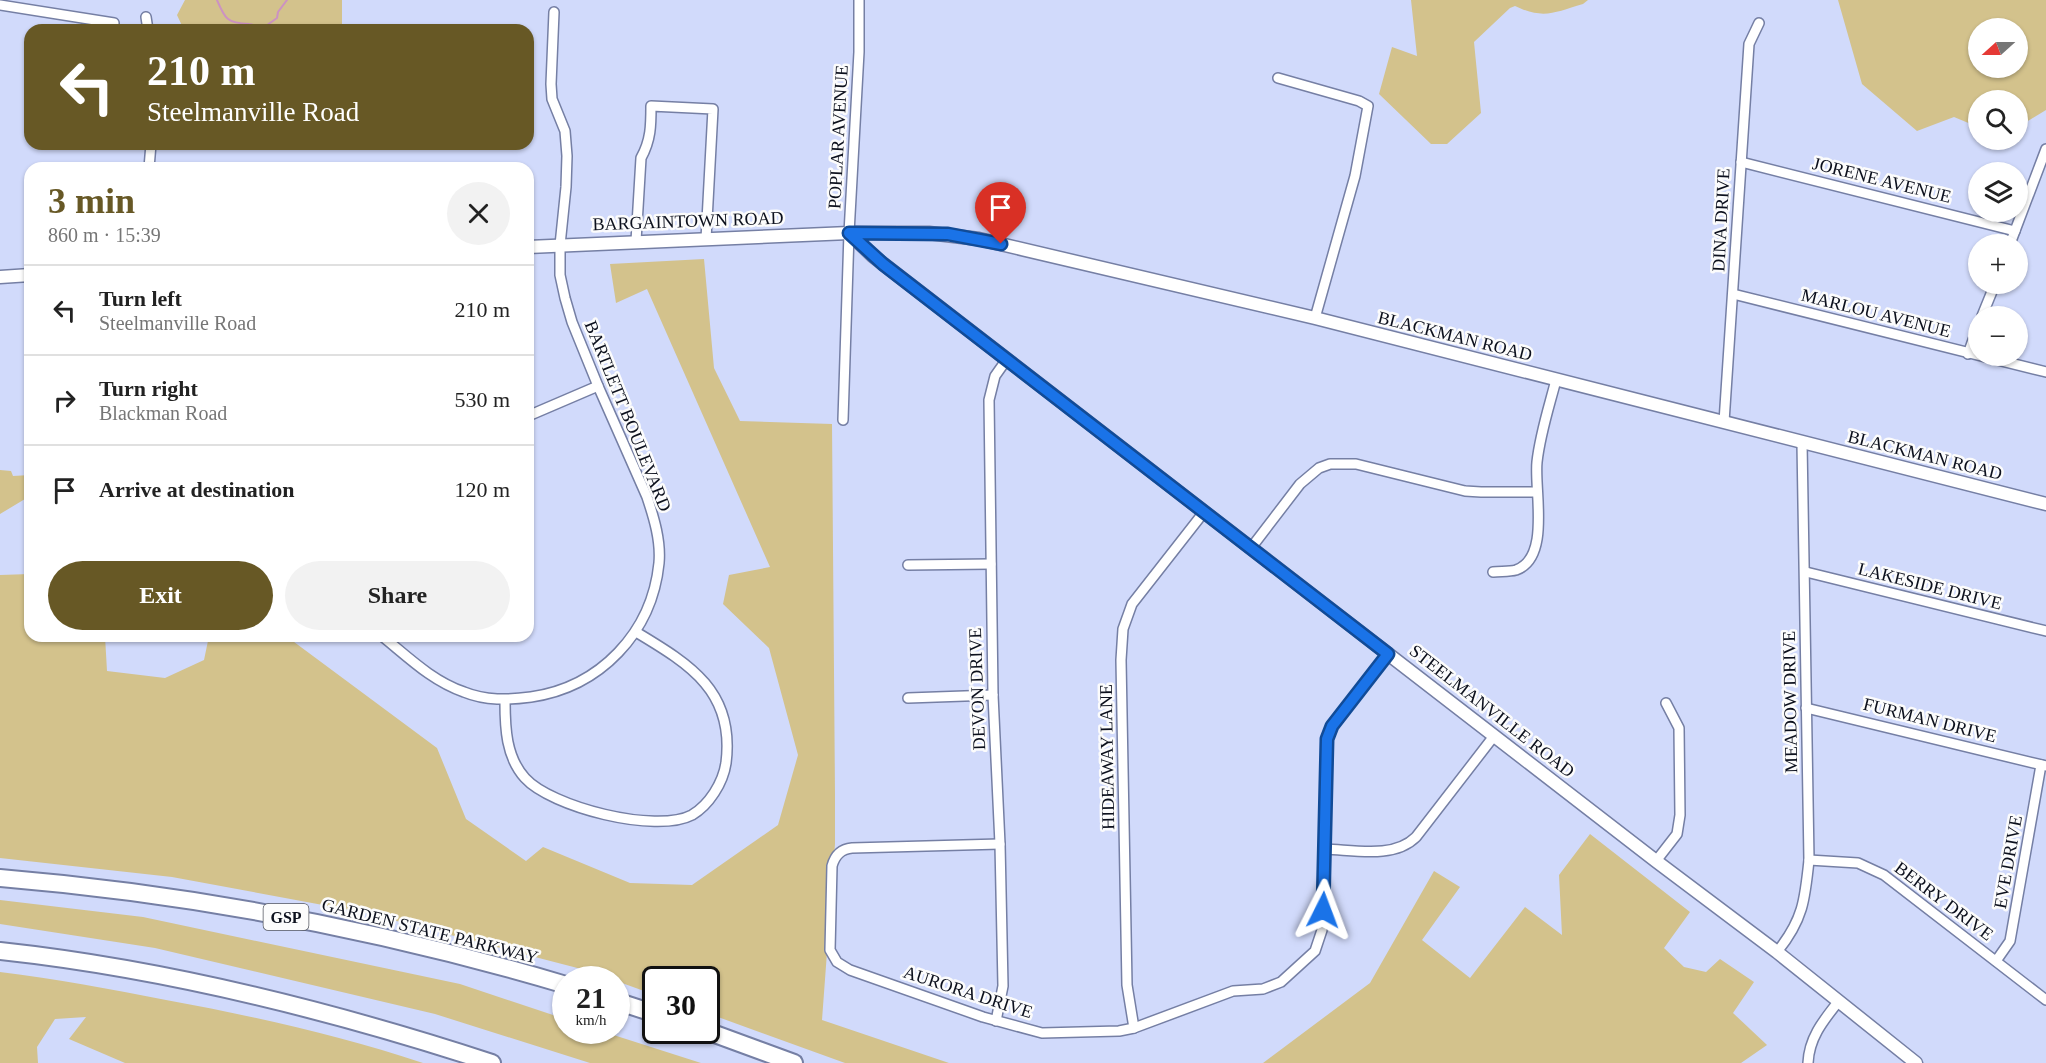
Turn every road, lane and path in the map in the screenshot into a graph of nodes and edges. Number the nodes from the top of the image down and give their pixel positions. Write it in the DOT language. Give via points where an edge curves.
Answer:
graph roads {
  1 [pos="859,0"];
  2 [pos="0,5"];
  3 [pos="554,12"];
  4 [pos="146,17"];
  5 [pos="114,23"];
  6 [pos="1759,23"];
  7 [pos="147,24"];
  8 [pos="1278,78"];
  9 [pos="2046,149"];
  10 [pos="1741,162"];
  11 [pos="2015,231"];
  12 [pos="849,233"];
  13 [pos="2014,234"];
  14 [pos="706,239"];
  15 [pos="636,241"];
  16 [pos="560,245"];
  17 [pos="534,247"];
  18 [pos="24,275"];
  19 [pos="0,277"];
  20 [pos="1733,294"];
  21 [pos="1315,318"];
  22 [pos="1968,354"];
  23 [pos="1007,359"];
  24 [pos="2020,366"];
  25 [pos="2046,372"];
  26 [pos="1556,380"];
  27 [pos="598,386"];
  28 [pos="534,413"];
  29 [pos="843,420"];
  30 [pos="1724,422"];
  31 [pos="1802,443"];
  32 [pos="1537,492"];
  33 [pos="2046,504"];
  34 [pos="1204,512"];
  35 [pos="1251,548"];
  36 [pos="991,564"];
  37 [pos="908,565"];
  38 [pos="1493,572"];
  39 [pos="1806,572"];
  40 [pos="2046,631"];
  41 [pos="636,632"];
  42 [pos="389,642"];
  43 [pos="1388,654"];
  44 [pos="993,695"];
  45 [pos="908,698"];
  46 [pos="505,701"];
  47 [pos="1666,703"];
  48 [pos="1806,708"];
  49 [pos="1494,736"];
  50 [pos="2044,765"];
  51 [pos="1000,844"];
  52 [pos="1326,849"];
  53 [pos="1809,860"];
  54 [pos="1656,861"];
  55 [pos="0,878"];
  56 [pos="0,951"];
  57 [pos="1777,952"];
  58 [pos="1996,961"];
  59 [pos="552,981"];
  60 [pos="2046,1000"];
  61 [pos="1838,1002"];
  62 [pos="996,1021"];
  63 [pos="1134,1028"];
  64 [pos="720,1036"];
  65 [pos="492,1063"];
  66 [pos="795,1063"];
  67 [pos="1808,1063"];
  68 [pos="1916,1063"];
  1 -- 12 [label="street, POPLAR AVENUE"];
  2 -- 5 [label="street"];
  3 -- 16 [label="street, BARTLETT BOULEVARD" via="552,99 564,131 567,156"];
  4 -- 7 [label="street"];
  6 -- 10 [label="street, DINA DRIVE" via="1749,44"];
  8 -- 21 [label="street" via="1359,100 1368,106 1354,176"];
  9 -- 11 [label="street"];
  10 -- 11 [label="street, JORENE AVENUE"];
  10 -- 20 [label="street, DINA DRIVE"];
  11 -- 13 [label="street"];
  12 -- 14 [label="main road, BARGAINTOWN ROAD"];
  12 -- 21 [label="main road, BLACKMAN ROAD" via="929,233 979,239"];
  12 -- 23 [label="main road, STEELMANVILLE ROAD" via="878,260"];
  12 -- 29 [label="street, POPLAR AVENUE"];
  14 -- 15 [label="main road, BARGAINTOWN ROAD"];
  14 -- 15 [label="street" via="713,109 651,106 651,133 641,158"];
  15 -- 16 [label="main road, BARGAINTOWN ROAD"];
  16 -- 17 [label="main road, BARGAINTOWN ROAD"];
  16 -- 27 [label="street, BARTLETT BOULEVARD" via="565,298"];
  18 -- 19 [label="main road"];
  20 -- 22 [label="street, MARLOU AVENUE"];
  20 -- 30 [label="street, DINA DRIVE"];
  21 -- 26 [label="main road, BLACKMAN ROAD"];
  23 -- 34 [label="main road, STEELMANVILLE ROAD"];
  23 -- 36 [label="street, DEVON DRIVE" via="995,376 989,400"];
  24 -- 25 [label="street, MARLOU AVENUE"];
  26 -- 30 [label="main road, BLACKMAN ROAD"];
  26 -- 32 [label="street" via="1538,453"];
  27 -- 28 [label="street"];
  27 -- 41 [label="street, BARTLETT BOULEVARD" via="647,497 658,541 654,586"];
  30 -- 31 [label="main road, BLACKMAN ROAD"];
  31 -- 33 [label="main road, BLACKMAN ROAD"];
  31 -- 39 [label="street, MEADOW DRIVE"];
  32 -- 35 [label="street" via="1465,491 1356,464 1330,464 1300,484"];
  32 -- 38 [label="street" via="1538,529 1533,553 1517,569"];
  34 -- 35 [label="main road, STEELMANVILLE ROAD"];
  34 -- 63 [label="street, HIDEAWAY LANE" via="1132,604 1123,629 1126,967"];
  35 -- 43 [label="main road, STEELMANVILLE ROAD"];
  36 -- 37 [label="street"];
  36 -- 44 [label="street, DEVON DRIVE"];
  39 -- 40 [label="street, LAKESIDE DRIVE"];
  39 -- 48 [label="street, MEADOW DRIVE"];
  41 -- 46 [label="street, BARTLETT BOULEVARD" via="605,667 586,679 550,694"];
  41 -- 46 [label="street" via="692,669 714,693 723,712 728,748 725,771 707,802 692,815 661,821 625,818 554,799 535,788 508,748"];
  42 -- 46 [label="street" via="441,682 466,693"];
  43 -- 49 [label="main road, STEELMANVILLE ROAD"];
  43 -- 52 [label="street, AURORA DRIVE" via="1332,726 1327,739"];
  44 -- 45 [label="street"];
  44 -- 51 [label="street, DEVON DRIVE"];
  47 -- 54 [label="street" via="1679,728 1680,815 1677,834"];
  48 -- 50 [label="street, FURMAN DRIVE"];
  48 -- 53 [label="street, MEADOW DRIVE"];
  49 -- 52 [label="street" via="1408,844 1389,850"];
  49 -- 54 [label="main road, STEELMANVILLE ROAD"];
  50 -- 58 [label="street, EVE DRIVE" via="2010,941"];
  51 -- 62 [label="street, DEVON DRIVE" via="1004,986"];
  51 -- 62 [label="street, AURORA DRIVE" via="841,851 832,864 830,945 835,960 850,970"];
  52 -- 63 [label="street, AURORA DRIVE" via="1322,930 1315,951 1281,982 1263,989 1233,991"];
  53 -- 57 [label="street, MEADOW DRIVE" via="1803,908"];
  53 -- 58 [label="street, BERRY DRIVE" via="1857,863 1884,874"];
  54 -- 57 [label="main road, STEELMANVILLE ROAD"];
  55 -- 59 [label="highway, GARDEN STATE PARKWAY / GSP" via="148,894 302,920"];
  56 -- 65 [label="highway" via="231,990 322,1012"];
  57 -- 61 [label="main road, STEELMANVILLE ROAD"];
  58 -- 60 [label="street, BERRY DRIVE"];
  61 -- 67 [label="street" via="1814,1036"];
  61 -- 68 [label="main road, STEELMANVILLE ROAD"];
  62 -- 63 [label="street, AURORA DRIVE" via="1042,1033"];
  64 -- 66 [label="highway"];
}
